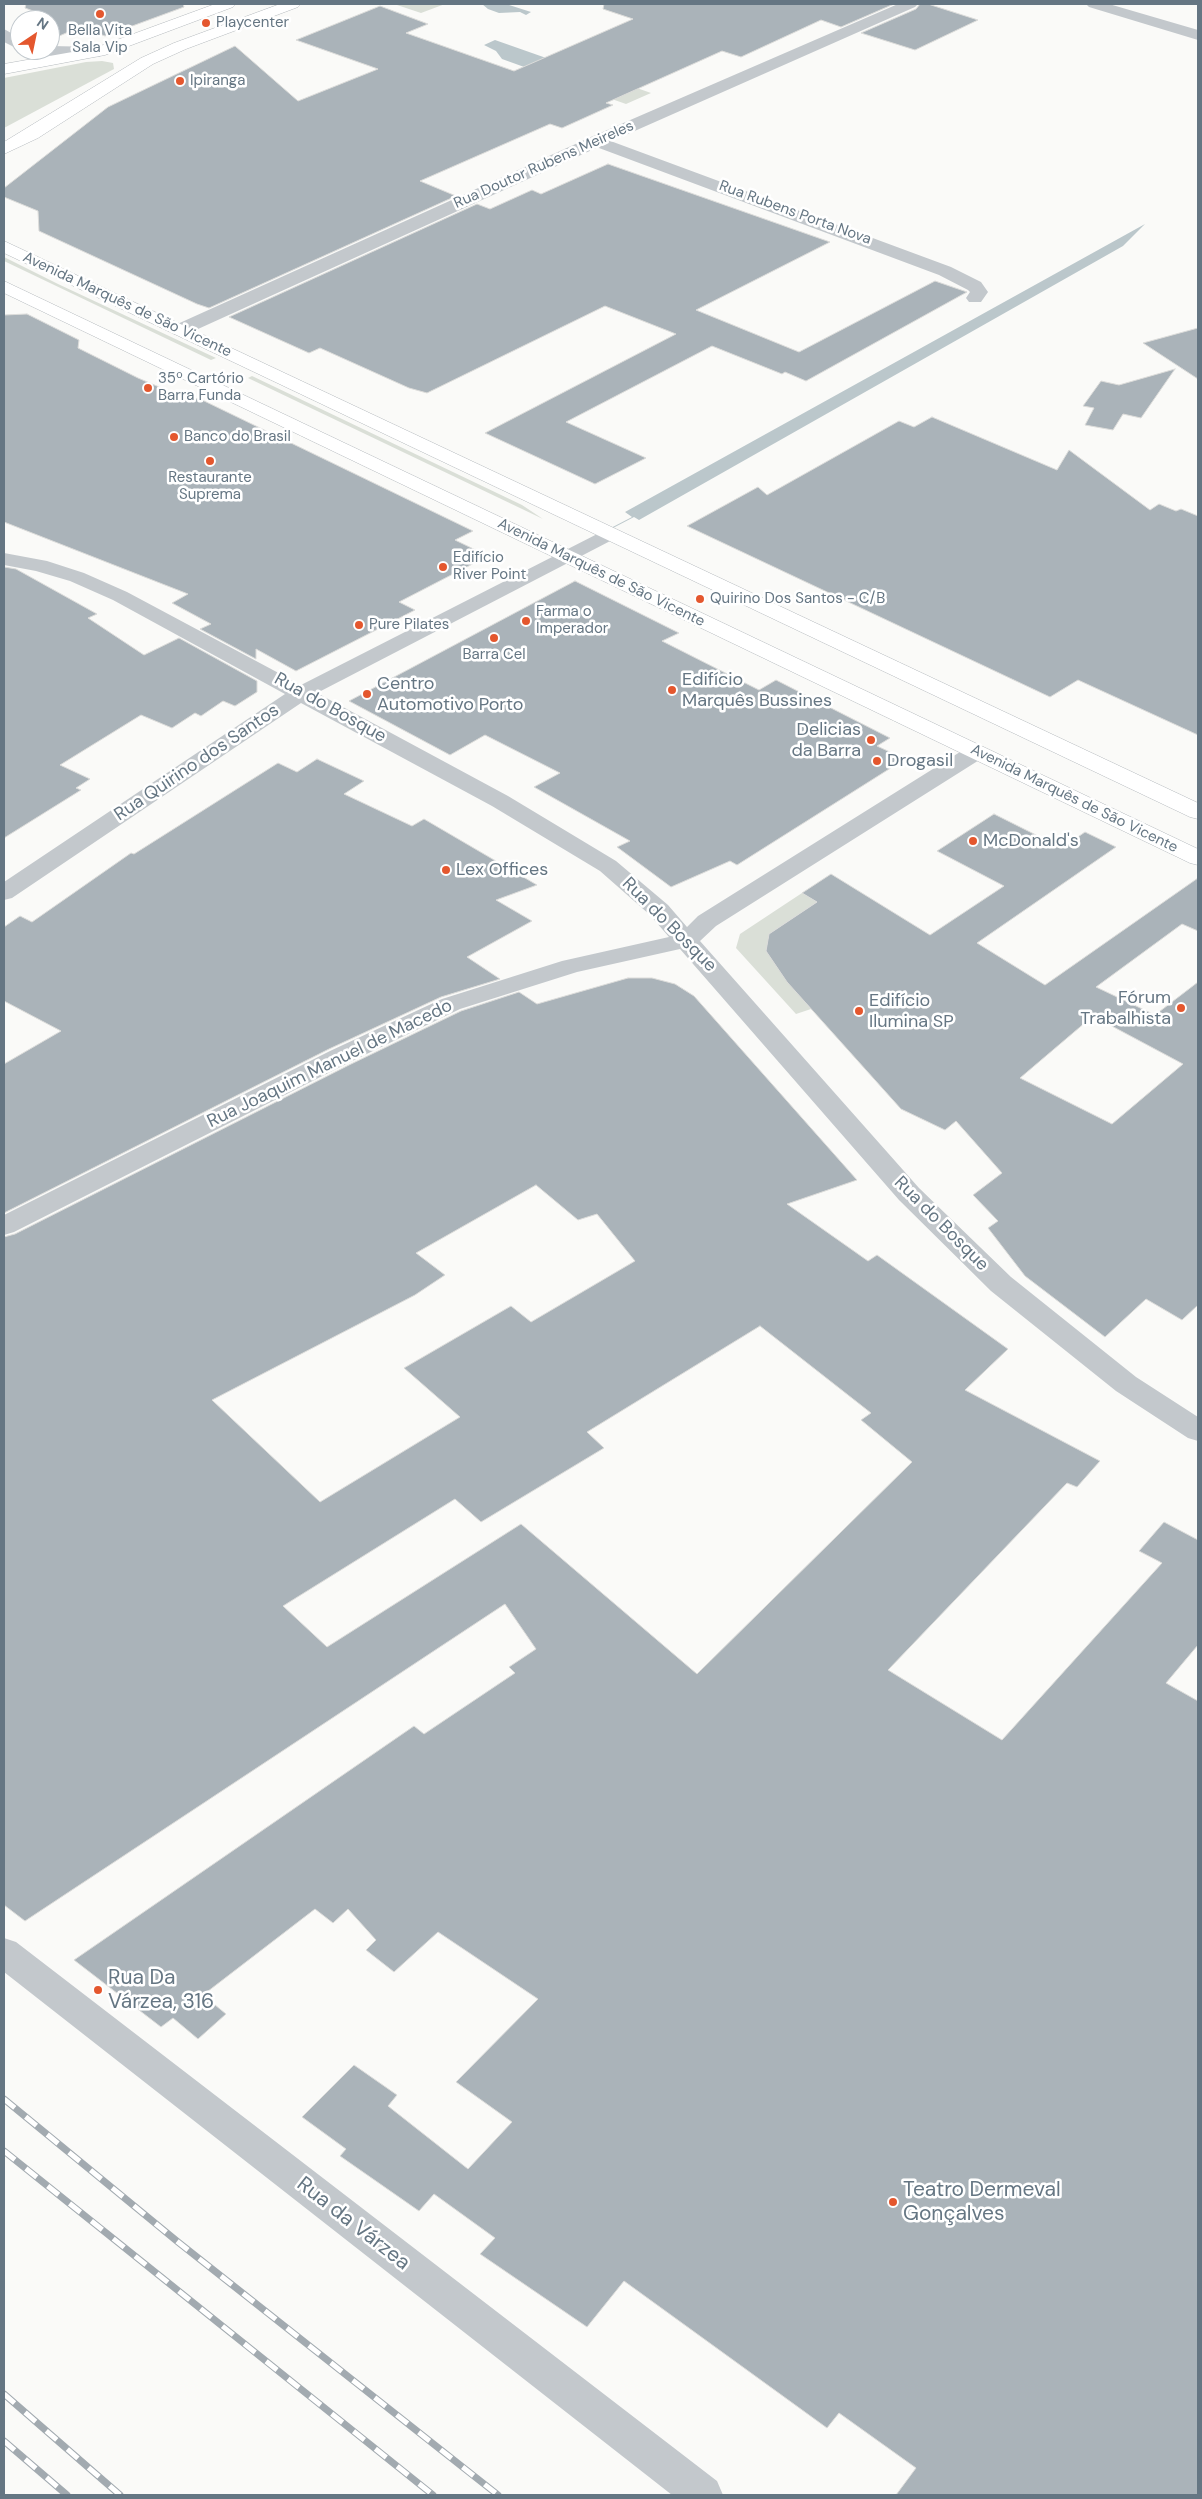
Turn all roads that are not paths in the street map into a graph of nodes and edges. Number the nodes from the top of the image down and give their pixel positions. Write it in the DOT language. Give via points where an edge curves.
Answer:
graph roads {
  1 [pos="228,4"];
  2 [pos="293,4"];
  3 [pos="910,4"];
  4 [pos="1094,4"];
  5 [pos="1198,35"];
  6 [pos="60,52"];
  7 [pos="98,52"];
  8 [pos="4,69"];
  9 [pos="597,141"];
  10 [pos="4,149"];
  11 [pos="4,246"];
  12 [pos="4,286"];
  13 [pos="975,298"];
  14 [pos="180,330"];
  15 [pos="609,534"];
  16 [pos="566,556"];
  17 [pos="4,559"];
  18 [pos="302,693"];
  19 [pos="976,752"];
  20 [pos="1198,812"];
  21 [pos="1198,858"];
  22 [pos="4,892"];
  23 [pos="686,940"];
  24 [pos="4,1226"];
  25 [pos="1198,1431"];
  26 [pos="4,1952"];
  27 [pos="703,2495"];
  1 -- 7 [label="main road"];
  2 -- 10 [label="main road" via="147,61"];
  3 -- 9 [label="street, Rua Doutor Rubens Meireles"];
  4 -- 5 [label="street"];
  6 -- 7 [label="street"];
  7 -- 8 [label="main road"];
  9 -- 13 [label="street, Rua Rubens Porta Nova" via="945,271 976,286 979,292"];
  9 -- 14 [label="street, Rua Doutor Rubens Meireles"];
  11 -- 14 [label="main road, Avenida Marquês de São Vicente"];
  12 -- 16 [label="main road, Avenida Marquês de São Vicente"];
  14 -- 15 [label="main road, Avenida Marquês de São Vicente"];
  15 -- 16 [label="street, Rua Quirino dos Santos"];
  15 -- 20 [label="main road, Avenida Marquês de São Vicente"];
  16 -- 18 [label="street, Rua Quirino dos Santos"];
  16 -- 19 [label="main road, Avenida Marquês de São Vicente"];
  17 -- 18 [label="street, Rua do Bosque" via="50,568 120,596"];
  18 -- 22 [label="street, Rua Quirino dos Santos"];
  18 -- 23 [label="street, Rua do Bosque" via="500,801 608,866 659,910"];
  19 -- 21 [label="main road, Avenida Marquês de São Vicente"];
  19 -- 23 [label="street, Rua Joaquim Manuel de Macedo" via="707,921"];
  23 -- 24 [label="street, Rua Joaquim Manuel de Macedo" via="571,966 451,1004"];
  23 -- 25 [label="street, Rua do Bosque" via="909,1194 1001,1284 1111,1373"];
  26 -- 27 [label="street, Rua da Várzea"];
}
